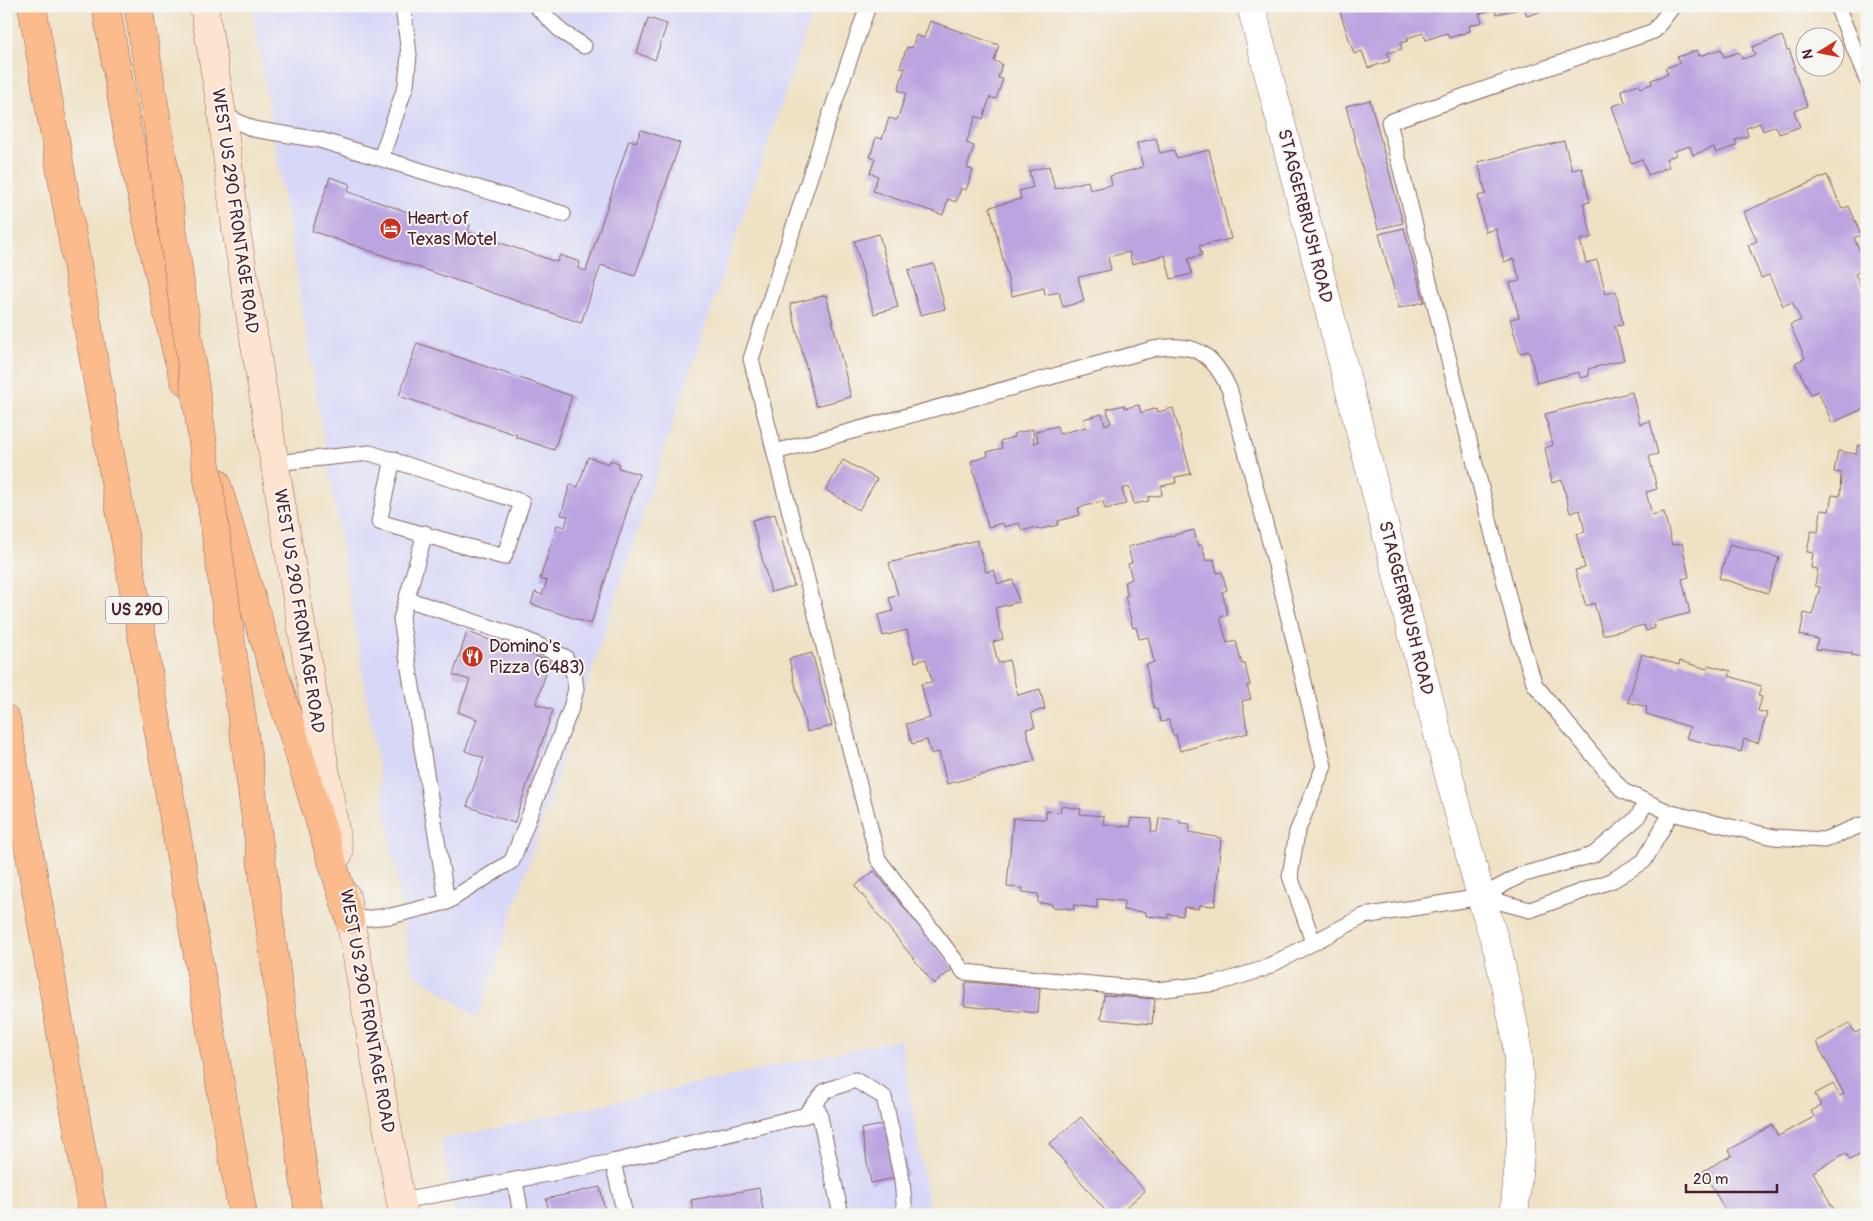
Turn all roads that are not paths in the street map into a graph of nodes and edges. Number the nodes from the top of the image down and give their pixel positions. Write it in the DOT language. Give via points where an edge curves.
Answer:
graph roads {
  1 [pos="32,6"];
  2 [pos="106,6"];
  3 [pos="138,6"];
  4 [pos="204,6"];
  5 [pos="403,6"];
  6 [pos="536,6"];
  7 [pos="868,6"];
  8 [pos="1251,6"];
  9 [pos="1673,6"];
  10 [pos="1837,6"];
  11 [pos="584,46"];
  12 [pos="1867,80"];
  13 [pos="222,114"];
  14 [pos="381,158"];
  15 [pos="563,214"];
  16 [pos="775,452"];
  17 [pos="393,460"];
  18 [pos="274,463"];
  19 [pos="425,533"];
  20 [pos="407,599"];
  21 [pos="6,719"];
  22 [pos="1646,803"];
  23 [pos="1671,813"];
  24 [pos="1867,826"];
  25 [pos="1481,897"];
  26 [pos="447,902"];
  27 [pos="350,920"];
  28 [pos="1313,942"];
  29 [pos="805,1116"];
  30 [pos="613,1162"];
  31 [pos="515,1181"];
  32 [pos="402,1208"];
  33 [pos="93,1215"];
  34 [pos="243,1215"];
  35 [pos="309,1215"];
  36 [pos="521,1215"];
  37 [pos="625,1215"];
  38 [pos="841,1215"];
  39 [pos="905,1215"];
  40 [pos="1514,1215"];
  1 -- 34 [label="highway, US 290"];
  2 -- 27 [label="highway" via="127,130 177,354"];
  3 -- 35 [label="highway, bridge" via="248,761"];
  4 -- 13 [label="main road, WEST US 290 FRONTAGE ROAD"];
  5 -- 14 [label="lane" via="409,54 406,85"];
  6 -- 11 [label="lane" via="562,32"];
  7 -- 16 [label="lane" via="751,359"];
  8 -- 25 [label="street, STAGGERBRUSH ROAD"];
  9 -- 22 [label="lane" via="1654,31 1389,122 1516,627 1535,685 1623,791"];
  10 -- 12 [label="lane"];
  13 -- 14 [label="lane" via="253,129 320,140"];
  13 -- 18 [label="main road, WEST US 290 FRONTAGE ROAD" via="236,229"];
  14 -- 15 [label="lane"];
  16 -- 28 [label="lane" via="878,859 964,972 1156,990 1186,988 1218,983 1263,969"];
  16 -- 28 [label="lane" via="1171,345 1183,346 1211,358 1230,391 1324,766 1297,832 1290,876"];
  17 -- 18 [label="lane" via="370,453"];
  17 -- 19 [label="lane" via="379,522"];
  17 -- 19 [label="lane" via="522,502 504,557"];
  18 -- 27 [label="main road, WEST US 290 FRONTAGE ROAD"];
  19 -- 20 [label="lane"];
  20 -- 26 [label="lane" via="401,620"];
  20 -- 26 [label="lane" via="522,638 565,657 574,674 576,688 512,861"];
  21 -- 33 [label="highway"];
  22 -- 23 [label="lane"];
  22 -- 25 [label="lane" via="1636,819 1593,855 1521,875"];
  23 -- 24 [label="lane" via="1774,837 1797,839 1824,840"];
  23 -- 25 [label="lane" via="1644,861 1614,880 1530,910"];
  25 -- 28 [label="lane" via="1364,916"];
  25 -- 40 [label="street, STAGGERBRUSH ROAD" via="1498,950 1516,1036 1521,1142"];
  26 -- 27 [label="lane" via="391,916"];
  27 -- 32 [label="main road, WEST US 290 FRONTAGE ROAD"];
  29 -- 30 [label="lane"];
  29 -- 38 [label="lane" via="819,1112"];
  29 -- 39 [label="lane" via="825,1091 855,1080 884,1097 902,1180"];
  30 -- 31 [label="lane"];
  30 -- 37 [label="lane"];
  31 -- 32 [label="lane"];
  31 -- 36 [label="lane"];
}
